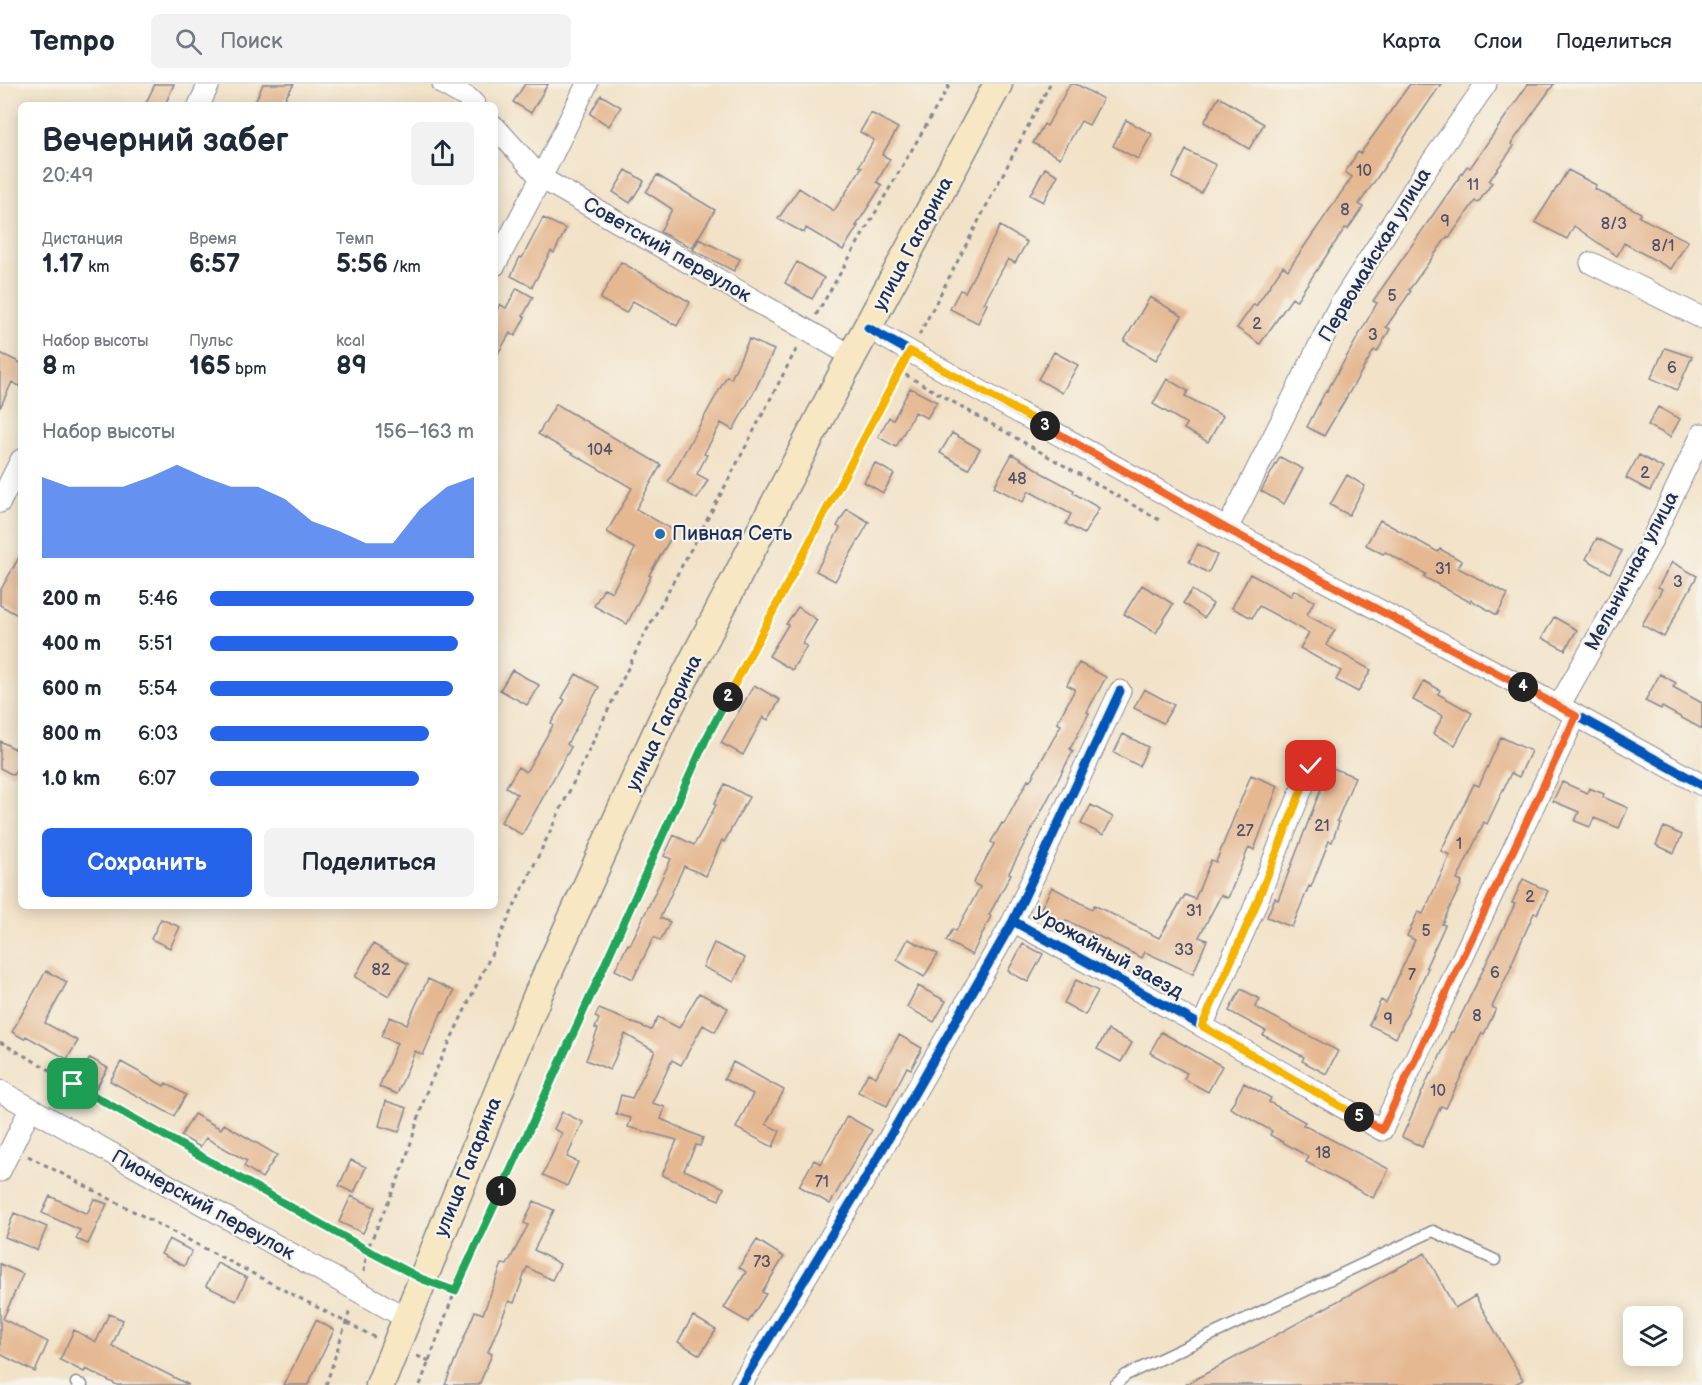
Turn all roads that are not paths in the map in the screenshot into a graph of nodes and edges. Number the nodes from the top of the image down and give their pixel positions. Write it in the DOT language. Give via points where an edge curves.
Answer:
graph roads {
  1 [pos="209,84"];
  2 [pos="443,84"];
  3 [pos="587,84"];
  4 [pos="998,84"];
  5 [pos="1486,84"];
  6 [pos="200,102"];
  7 [pos="472,102"];
  8 [pos="498,130"];
  9 [pos="541,178"];
  10 [pos="498,259"];
  11 [pos="1591,263"];
  12 [pos="1702,318"];
  13 [pos="868,328"];
  14 [pos="852,356"];
  15 [pos="1702,435"];
  16 [pos="18,466"];
  17 [pos="0,502"];
  18 [pos="1227,529"];
  19 [pos="1120,691"];
  20 [pos="1568,711"];
  21 [pos="1311,766"];
  22 [pos="1702,785"];
  23 [pos="1013,921"];
  24 [pos="1202,1026"];
  25 [pos="0,1091"];
  26 [pos="30,1108"];
  27 [pos="0,1171"];
  28 [pos="1494,1260"];
  29 [pos="406,1318"];
  30 [pos="380,1385"];
  31 [pos="741,1385"];
  32 [pos="1115,1385"];
  1 -- 6 [label="street"];
  2 -- 7 [label="street"];
  3 -- 9 [label="street"];
  4 -- 13 [label="main road, улица Гагарина"];
  5 -- 18 [label="street, Первомайская улица" via="1339,306"];
  8 -- 9 [label="street, Советский переулок"];
  9 -- 10 [label="street"];
  9 -- 14 [label="street, Советский переулок"];
  11 -- 12 [label="street"];
  13 -- 14 [label="main road, улица Гагарина"];
  13 -- 18 [label="street"];
  14 -- 29 [label="main road, улица Гагарина" via="662,721 539,992"];
  15 -- 20 [label="street, Мельничная улица"];
  16 -- 17 [label="street"];
  18 -- 20 [label="street"];
  19 -- 23 [label="street, Урожайный заезд"];
  20 -- 22 [label="street"];
  20 -- 24 [label="street, Урожайный заезд" via="1382,1130"];
  21 -- 24 [label="street"];
  23 -- 24 [label="street, Урожайный заезд"];
  23 -- 31 [label="street, Урожайный заезд"];
  25 -- 26 [label="street, Пионерский переулок"];
  26 -- 27 [label="street"];
  26 -- 29 [label="street, Пионерский переулок"];
  28 -- 32 [label="lane" via="1434,1231 1126,1375"];
  29 -- 30 [label="main road, улица Гагарина"];
}
